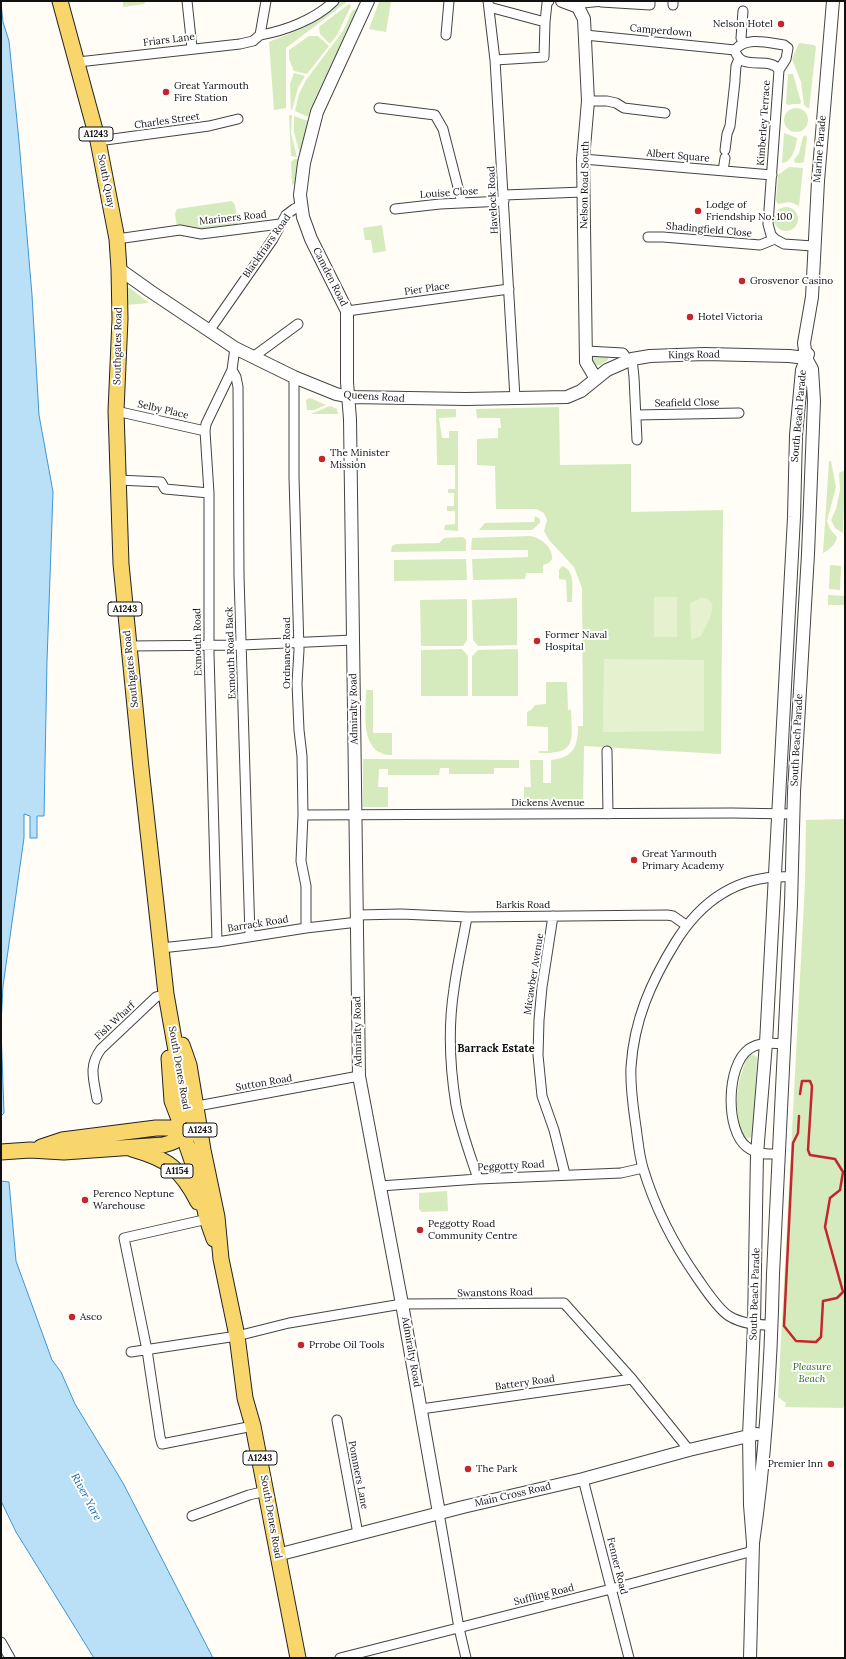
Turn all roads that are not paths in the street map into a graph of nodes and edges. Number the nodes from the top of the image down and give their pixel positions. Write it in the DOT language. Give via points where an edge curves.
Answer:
graph roads {
  1 [pos="60,1"];
  2 [pos="187,1"];
  3 [pos="266,1"];
  4 [pos="334,1"];
  5 [pos="368,1"];
  6 [pos="449,1"];
  7 [pos="650,1"];
  8 [pos="833,1"];
  9 [pos="545,2"];
  10 [pos="568,2"];
  11 [pos="602,2"];
  12 [pos="489,4"];
  13 [pos="744,6"];
  14 [pos="545,22"];
  15 [pos="261,31"];
  16 [pos="446,35"];
  17 [pos="586,35"];
  18 [pos="743,43"];
  19 [pos="192,48"];
  20 [pos="735,50"];
  21 [pos="739,59"];
  22 [pos="495,60"];
  23 [pos="78,62"];
  24 [pos="778,70"];
  25 [pos="588,100"];
  26 [pos="379,108"];
  27 [pos="665,113"];
  28 [pos="238,119"];
  29 [pos="98,141"];
  30 [pos="584,159"];
  31 [pos="723,171"];
  32 [pos="772,175"];
  33 [pos="583,192"];
  34 [pos="504,198"];
  35 [pos="462,203"];
  36 [pos="301,206"];
  37 [pos="395,209"];
  38 [pos="280,224"];
  39 [pos="648,237"];
  40 [pos="117,239"];
  41 [pos="775,240"];
  42 [pos="814,246"];
  43 [pos="119,269"];
  44 [pos="509,289"];
  45 [pos="347,311"];
  46 [pos="298,324"];
  47 [pos="209,331"];
  48 [pos="235,348"];
  49 [pos="586,351"];
  50 [pos="253,357"];
  51 [pos="806,358"];
  52 [pos="630,359"];
  53 [pos="232,370"];
  54 [pos="294,377"];
  55 [pos="596,379"];
  56 [pos="350,397"];
  57 [pos="515,398"];
  58 [pos="116,411"];
  59 [pos="738,413"];
  60 [pos="636,415"];
  61 [pos="205,431"];
  62 [pos="637,440"];
  63 [pos="118,480"];
  64 [pos="209,493"];
  65 [pos="353,640"];
  66 [pos="299,641"];
  67 [pos="208,645"];
  68 [pos="242,645"];
  69 [pos="128,646"];
  70 [pos="608,751"];
  71 [pos="356,814"];
  72 [pos="608,814"];
  73 [pos="777,814"];
  74 [pos="793,814"];
  75 [pos="303,815"];
  76 [pos="775,876"];
  77 [pos="792,877"];
  78 [pos="553,916"];
  79 [pos="467,917"];
  80 [pos="358,919"];
  81 [pos="686,925"];
  82 [pos="306,928"];
  83 [pos="250,936"];
  84 [pos="217,942"];
  85 [pos="161,948"];
  86 [pos="167,999"];
  87 [pos="766,1043"];
  88 [pos="784,1044"];
  89 [pos="359,1076"];
  90 [pos="97,1098"];
  91 [pos="181,1109"];
  92 [pos="156,1128"];
  93 [pos="184,1132"];
  94 [pos="126,1147"];
  95 [pos="30,1150"];
  96 [pos="203,1150"];
  97 [pos="5,1152"];
  98 [pos="757,1154"];
  99 [pos="779,1154"];
  100 [pos="642,1168"];
  101 [pos="565,1174"];
  102 [pos="478,1178"];
  103 [pos="380,1186"];
  104 [pos="212,1218"];
  105 [pos="402,1304"];
  106 [pos="754,1325"];
  107 [pos="772,1325"];
  108 [pos="237,1336"];
  109 [pos="147,1350"];
  110 [pos="131,1352"];
  111 [pos="632,1379"];
  112 [pos="421,1409"];
  113 [pos="337,1420"];
  114 [pos="253,1426"];
  115 [pos="766,1432"];
  116 [pos="749,1435"];
  117 [pos="689,1450"];
  118 [pos="583,1479"];
  119 [pos="266,1491"];
  120 [pos="439,1513"];
  121 [pos="192,1516"];
  122 [pos="358,1534"];
  123 [pos="753,1547"];
  124 [pos="277,1555"];
  125 [pos="611,1589"];
  126 [pos="460,1628"];
  127 [pos="1,1642"];
  128 [pos="10,1658"];
  129 [pos="298,1658"];
  130 [pos="340,1658"];
  131 [pos="466,1658"];
  132 [pos="628,1658"];
  133 [pos="750,1658"];
  1 -- 23 [label="main road, South Quay / A1243"];
  2 -- 19 [label="street"];
  3 -- 15 [label="street"];
  4 -- 15 [label="street, Friars Lane" via="309,18 278,31"];
  5 -- 36 [label="street, Blackfriars Road" via="317,112 301,177"];
  6 -- 16 [label="street"];
  7 -- 11 [label="street" via="650,5"];
  8 -- 42 [label="street, Marine Parade"];
  9 -- 14 [label="street"];
  10 -- 11 [label="street"];
  10 -- 17 [label="street, Nelson Road South" via="578,7 584,19"];
  12 -- 14 [label="street"];
  12 -- 22 [label="street, Havelock Road"];
  13 -- 18 [label="street" via="741,38"];
  14 -- 22 [label="street" via="544,57"];
  15 -- 19 [label="street, Friars Lane" via="253,41"];
  17 -- 20 [label="street, Camperdown"];
  17 -- 25 [label="street, Nelson Road South"];
  18 -- 20 [label="street"];
  18 -- 24 [label="street" via="748,41 787,46 786,59"];
  19 -- 23 [label="street, Friars Lane"];
  20 -- 21 [label="street"];
  21 -- 24 [label="street, Kimberley Terrace" via="744,62 774,65"];
  21 -- 31 [label="street"];
  22 -- 34 [label="street, Havelock Road"];
  23 -- 29 [label="main road, South Quay / A1243"];
  24 -- 32 [label="street, Kimberley Terrace"];
  25 -- 27 [label="street" via="607,101 624,108"];
  25 -- 30 [label="street, Nelson Road South"];
  26 -- 35 [label="street" via="435,115 443,129"];
  28 -- 29 [label="street, Charles Street" via="209,126"];
  29 -- 40 [label="main road, South Quay / A1243"];
  30 -- 31 [label="street, Albert Square"];
  30 -- 33 [label="street, Nelson Road South"];
  31 -- 32 [label="street, Albert Square"];
  32 -- 41 [label="street, Kimberley Terrace" via="768,224"];
  33 -- 34 [label="street, Louise Close"];
  33 -- 49 [label="street, Nelson Road South"];
  34 -- 35 [label="street, Louise Close"];
  34 -- 44 [label="street, Havelock Road"];
  35 -- 37 [label="street, Louise Close"];
  36 -- 38 [label="street, Blackfriars Road" via="294,208"];
  36 -- 45 [label="street, Camden Road" via="310,240"];
  38 -- 40 [label="street, Mariners Road" via="201,234 180,230"];
  38 -- 47 [label="street, Blackfriars Road" via="273,239"];
  39 -- 41 [label="street, Shadingfield Close" via="760,246"];
  40 -- 43 [label="main road, South Quay / A1243"];
  41 -- 42 [label="street" via="784,244"];
  42 -- 51 [label="street, Marine Parade" via="812,297 804,343"];
  43 -- 47 [label="street, Queens Road"];
  43 -- 58 [label="main road, Southgates Road / A1243" via="120,319"];
  44 -- 45 [label="street, Pier Place"];
  44 -- 57 [label="street, Havelock Road"];
  45 -- 56 [label="street, Camden Road" via="347,382"];
  46 -- 50 [label="street"];
  47 -- 48 [label="street, Queens Road"];
  48 -- 50 [label="street, Queens Road"];
  48 -- 53 [label="street, Exmouth Road"];
  49 -- 52 [label="street" via="623,353"];
  49 -- 55 [label="street, Nelson Road South" via="586,362"];
  50 -- 54 [label="street, Queens Road"];
  51 -- 52 [label="street, Kings Road" via="705,354"];
  51 -- 73 [label="street, South Beach Parade" via="802,370 796,434 794,517"];
  51 -- 74 [label="street, South Beach Parade" via="812,369 814,401"];
  52 -- 55 [label="street, Queens Road" via="607,370"];
  52 -- 60 [label="street"];
  53 -- 61 [label="street, Exmouth Road"];
  53 -- 68 [label="street, Exmouth Road Back" via="238,387"];
  54 -- 56 [label="street, Queens Road"];
  54 -- 66 [label="street, Ordnance Road"];
  55 -- 57 [label="street, Queens Road" via="570,396"];
  56 -- 57 [label="street, Queens Road"];
  56 -- 65 [label="street, Admiralty Road"];
  58 -- 61 [label="street, Selby Place"];
  58 -- 63 [label="main road, Southgates Road / A1243"];
  59 -- 60 [label="street, Seafield Close"];
  60 -- 62 [label="street"];
  61 -- 64 [label="street, Exmouth Road"];
  63 -- 64 [label="street" via="161,482 165,489"];
  63 -- 69 [label="main road, Southgates Road / A1243" via="121,564"];
  64 -- 67 [label="street, Exmouth Road"];
  65 -- 66 [label="street"];
  65 -- 71 [label="street, Admiralty Road"];
  66 -- 68 [label="street"];
  66 -- 75 [label="street, Ordnance Road" via="297,683"];
  67 -- 68 [label="street"];
  67 -- 69 [label="street"];
  67 -- 84 [label="street, Exmouth Road"];
  68 -- 83 [label="street, Exmouth Road Back"];
  69 -- 85 [label="main road, Southgates Road / A1243"];
  70 -- 72 [label="street"];
  71 -- 72 [label="street, Dickens Avenue"];
  71 -- 75 [label="street, Dickens Avenue"];
  71 -- 80 [label="street, Admiralty Road"];
  72 -- 73 [label="street, Dickens Avenue"];
  73 -- 74 [label="street, Dickens Avenue"];
  73 -- 76 [label="street, South Beach Parade"];
  74 -- 77 [label="street, South Beach Parade"];
  75 -- 82 [label="street, Ordnance Road" via="301,861 306,886"];
  76 -- 77 [label="street"];
  76 -- 81 [label="street" via="745,882 718,895"];
  76 -- 87 [label="street, South Beach Parade"];
  77 -- 88 [label="street, South Beach Parade"];
  78 -- 79 [label="street, Barkis Road"];
  78 -- 81 [label="street, Barkis Road" via="668,915"];
  78 -- 101 [label="street, Micawber Avenue" via="538,1020 538,1055 542,1096"];
  79 -- 80 [label="street, Barkis Road" via="401,914"];
  79 -- 102 [label="street" via="454,990 452,1070 456,1106"];
  80 -- 82 [label="street, Barrack Road"];
  80 -- 89 [label="street, Admiralty Road"];
  81 -- 100 [label="street" via="662,964 651,988 640,1014 634,1041 631,1093"];
  82 -- 83 [label="street, Barrack Road"];
  83 -- 84 [label="street, Barrack Road"];
  84 -- 85 [label="street, Barrack Road"];
  85 -- 86 [label="main road, South Denes Road / A1243"];
  86 -- 90 [label="street, Fish Wharf" via="156,997 96,1056 93,1075"];
  86 -- 91 [label="main road, South Denes Road / A1243" via="169,1081"];
  86 -- 91 [label="main road, South Denes Road / A1243" via="189,1065"];
  87 -- 88 [label="street"];
  87 -- 98 [label="street, South Beach Parade"];
  87 -- 98 [label="street" via="747,1050 742,1056 732,1087 735,1130 740,1141"];
  88 -- 99 [label="street, South Beach Parade"];
  89 -- 91 [label="street, Sutton Road"];
  89 -- 103 [label="street, Admiralty Road"];
  91 -- 92 [label="main road, A1154" via="167,1124"];
  91 -- 93 [label="main road, South Denes Road / A1243"];
  91 -- 96 [label="main road, South Denes Road / A1243"];
  92 -- 93 [label="main road, A1154" via="174,1128"];
  92 -- 95 [label="main road, A1154" via="62,1140"];
  93 -- 94 [label="main road, A1154" via="174,1142"];
  93 -- 96 [label="main road, South Denes Road / A1243" via="197,1139"];
  93 -- 104 [label="main road, South Denes Road / A1243"];
  94 -- 95 [label="main road, A1154" via="64,1152"];
  94 -- 104 [label="main road, A1154" via="170,1165 184,1178"];
  95 -- 97 [label="main road, A1154"];
  96 -- 104 [label="main road, South Denes Road / A1243"];
  98 -- 99 [label="street"];
  98 -- 106 [label="street, South Beach Parade"];
  99 -- 107 [label="street, South Beach Parade"];
  100 -- 101 [label="street, Peggotty Road" via="621,1173"];
  100 -- 106 [label="street" via="669,1232 702,1285 727,1315"];
  101 -- 102 [label="street, Peggotty Road"];
  102 -- 103 [label="street, Peggotty Road"];
  103 -- 105 [label="street, Admiralty Road"];
  104 -- 108 [label="main road, South Denes Road / A1243"];
  104 -- 109 [label="street" via="124,1238"];
  105 -- 108 [label="street, Swanstons Road" via="289,1323"];
  105 -- 111 [label="street, Swanstons Road" via="564,1304"];
  105 -- 112 [label="street, Admiralty Road"];
  106 -- 107 [label="street"];
  106 -- 116 [label="street, South Beach Parade"];
  107 -- 115 [label="street, South Beach Parade"];
  108 -- 109 [label="street, Swanstons Road"];
  108 -- 114 [label="main road, South Denes Road / A1243" via="245,1398"];
  109 -- 110 [label="street, Swanstons Road"];
  109 -- 114 [label="street" via="162,1444"];
  111 -- 112 [label="street, Battery Road"];
  111 -- 117 [label="street, Swanstons Road"];
  112 -- 120 [label="street, Admiralty Road"];
  113 -- 122 [label="street, Pommers Lane"];
  114 -- 119 [label="main road, South Denes Road / A1243"];
  115 -- 116 [label="street"];
  115 -- 123 [label="street, South Beach Parade"];
  116 -- 117 [label="street, Main Cross Road"];
  116 -- 123 [label="street, South Beach Parade"];
  117 -- 118 [label="street, Main Cross Road"];
  118 -- 120 [label="street, Main Cross Road"];
  118 -- 125 [label="street, Fenner Road"];
  119 -- 121 [label="street"];
  119 -- 124 [label="main road, South Denes Road / A1243"];
  120 -- 122 [label="street, Main Cross Road"];
  120 -- 126 [label="street, Admiralty Road"];
  122 -- 124 [label="street, Main Cross Road"];
  123 -- 125 [label="street, Suffling Road"];
  123 -- 133 [label="street, South Beach Parade"];
  124 -- 129 [label="main road, South Denes Road / A1243"];
  125 -- 126 [label="street, Suffling Road"];
  125 -- 132 [label="street, Fenner Road"];
  126 -- 130 [label="street, Suffling Road"];
  126 -- 131 [label="street, Admiralty Road"];
  127 -- 128 [label="street"];
}
